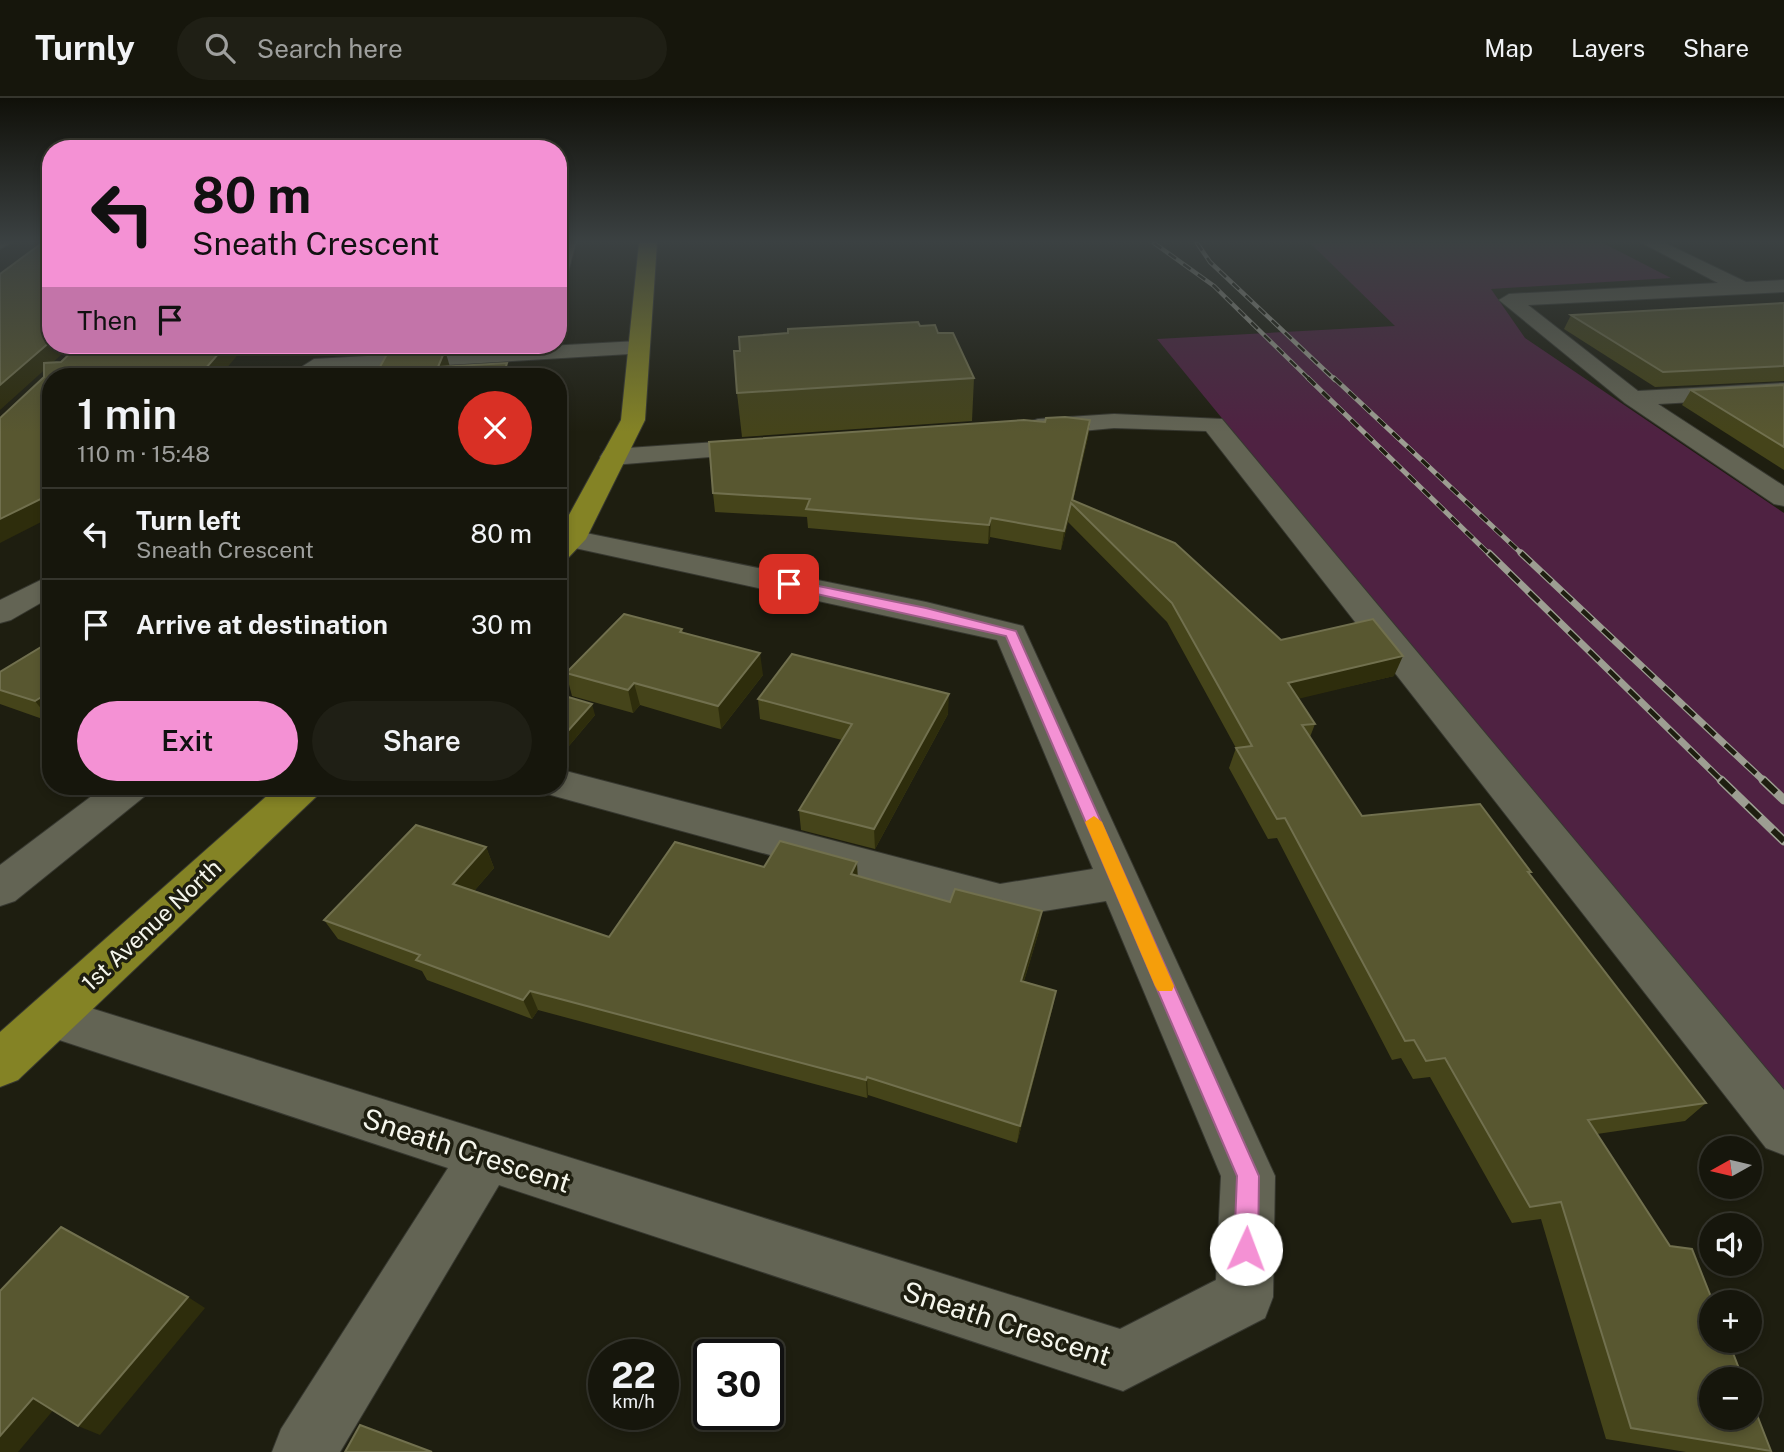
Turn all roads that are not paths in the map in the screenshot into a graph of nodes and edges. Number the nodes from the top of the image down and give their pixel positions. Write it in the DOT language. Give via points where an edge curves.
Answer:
graph roads {
  1 [pos="642,306"];
  2 [pos="1517,306"];
  3 [pos="638,348"];
  4 [pos="567,349"];
  5 [pos="485,354"];
  6 [pos="342,368"];
  7 [pos="1784,390"];
  8 [pos="1633,398"];
  9 [pos="1006,429"];
  10 [pos="791,445"];
  11 [pos="613,457"];
  12 [pos="1784,498"];
  13 [pos="567,541"];
  14 [pos="567,545"];
  15 [pos="42,589"];
  16 [pos="0,613"];
  17 [pos="567,785"];
  18 [pos="120,795"];
  19 [pos="293,795"];
  20 [pos="1120,882"];
  21 [pos="0,889"];
  22 [pos="52,1017"];
  23 [pos="0,1064"];
  24 [pos="1784,1130"];
  25 [pos="486,1156"];
  26 [pos="304,1452"];
  1 -- 3 [label="main road"];
  2 -- 8 [label="street"];
  3 -- 4 [label="street"];
  3 -- 11 [label="main road" via="633,420"];
  5 -- 6 [label="street"];
  7 -- 8 [label="street"];
  8 -- 12 [label="street"];
  9 -- 24 [label="street" via="1114,421 1213,424"];
  10 -- 11 [label="street"];
  11 -- 13 [label="main road"];
  14 -- 20 [label="street, Sneath Crescent" via="926,612 1011,634"];
  15 -- 16 [label="street"];
  17 -- 20 [label="street" via="1000,901"];
  18 -- 21 [label="street"];
  19 -- 22 [label="main road, 1st Avenue North"];
  20 -- 25 [label="street, Sneath Crescent" via="1248,1176 1244,1297 1124,1360"];
  22 -- 23 [label="main road, 1st Avenue North"];
  22 -- 25 [label="street, Sneath Crescent"];
  25 -- 26 [label="street"];
}
